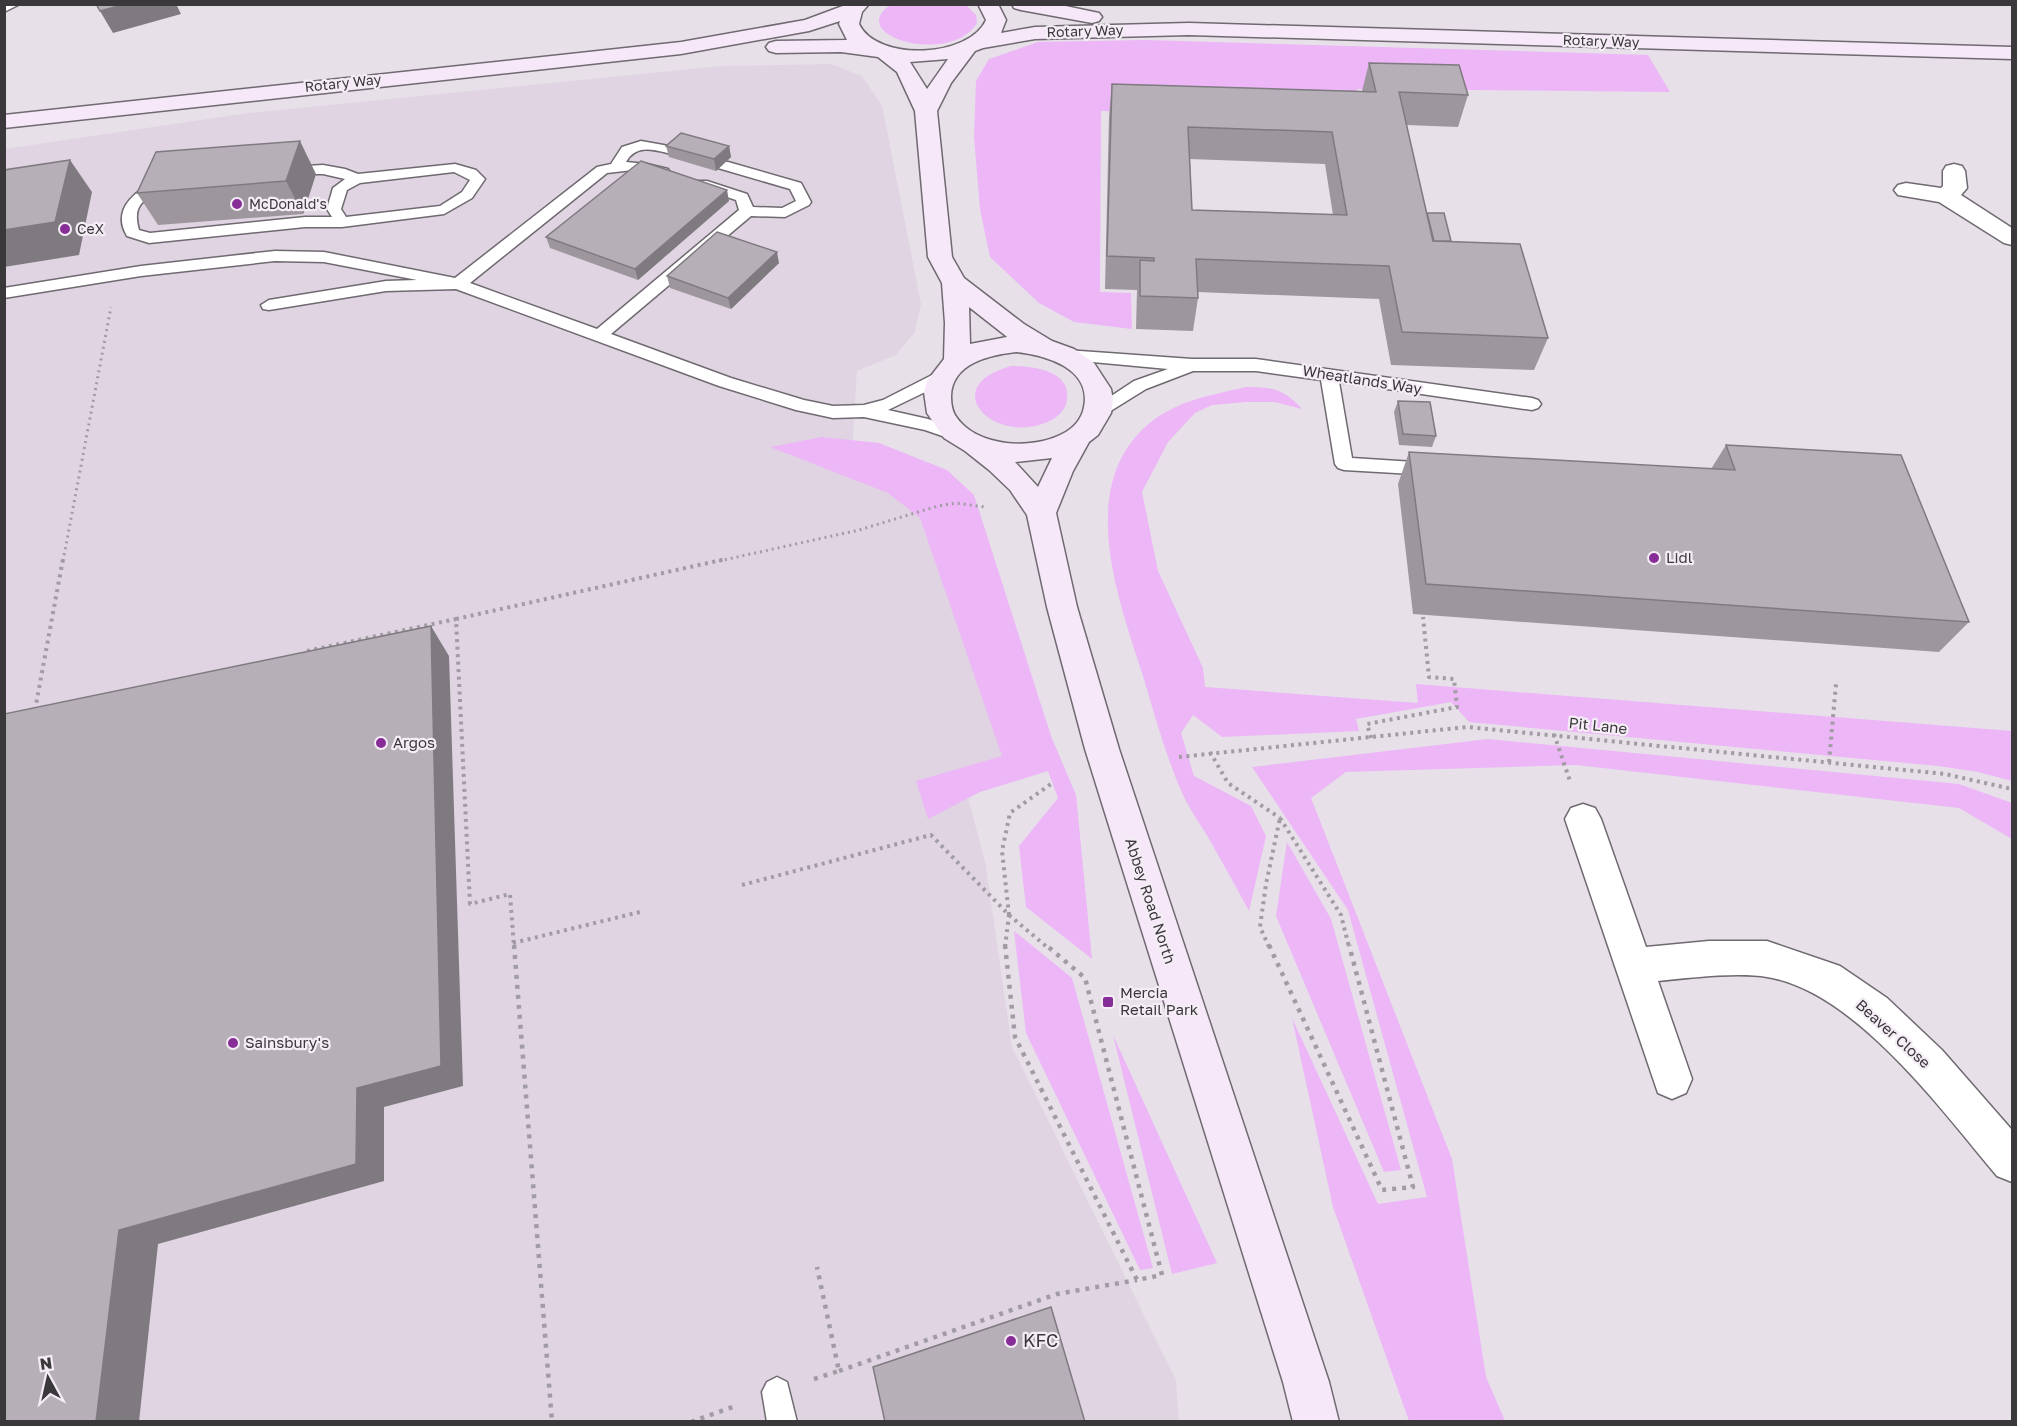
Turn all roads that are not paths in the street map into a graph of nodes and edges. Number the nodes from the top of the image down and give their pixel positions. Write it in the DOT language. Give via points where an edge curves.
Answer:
graph roads {
  1 [pos="14,4"];
  2 [pos="988,4"];
  3 [pos="1021,4"];
  4 [pos="857,7"];
  5 [pos="4,8"];
  6 [pos="1189,29"];
  7 [pos="974,46"];
  8 [pos="681,48"];
  9 [pos="880,51"];
  10 [pos="2013,53"];
  11 [pos="926,111"];
  12 [pos="4,122"];
  13 [pos="675,151"];
  14 [pos="723,165"];
  15 [pos="617,166"];
  16 [pos="1954,171"];
  17 [pos="273,172"];
  18 [pos="356,179"];
  19 [pos="174,182"];
  20 [pos="1906,190"];
  21 [pos="1946,196"];
  22 [pos="747,211"];
  23 [pos="342,222"];
  24 [pos="2013,238"];
  25 [pos="329,247"];
  26 [pos="954,283"];
  27 [pos="458,284"];
  28 [pos="4,293"];
  29 [pos="269,305"];
  30 [pos="600,335"];
  31 [pos="1055,351"];
  32 [pos="1192,365"];
  33 [pos="949,369"];
  34 [pos="1329,374"];
  35 [pos="1532,404"];
  36 [pos="864,411"];
  37 [pos="1088,424"];
  38 [pos="965,440"];
  39 [pos="1451,470"];
  40 [pos="1041,513"];
  41 [pos="1583,819"];
  42 [pos="1633,966"];
  43 [pos="1672,1079"];
  44 [pos="2013,1161"];
  45 [pos="777,1392"];
  46 [pos="782,1422"];
  47 [pos="1316,1422"];
  1 -- 5 [label="lane"];
  2 -- 7 [label="street" via="996,21 992,32"];
  3 -- 6 [label="street, Rotary Way"];
  4 -- 8 [label="street, Rotary Way" via="809,26"];
  4 -- 9 [label="street" via="849,24 856,38"];
  6 -- 7 [label="street, Rotary Way" via="1035,33"];
  6 -- 10 [label="street, Rotary Way"];
  7 -- 9 [label="street, Rotary Way" via="927,57"];
  7 -- 11 [label="street" via="941,82"];
  8 -- 9 [label="street, Rotary Way" via="824,46"];
  8 -- 12 [label="street, Rotary Way"];
  9 -- 11 [label="street" via="904,68"];
  11 -- 26 [label="street" via="940,257"];
  13 -- 15 [label="lane" via="656,145 638,146 627,149"];
  14 -- 22 [label="lane" via="796,186 804,202 784,213"];
  15 -- 22 [label="lane" via="641,165 742,197"];
  15 -- 27 [label="lane" via="602,170"];
  16 -- 21 [label="street" via="1955,188"];
  17 -- 18 [label="lane" via="339,170"];
  18 -- 23 [label="lane" via="340,188 334,209"];
  18 -- 23 [label="lane" via="455,168 471,172 478,179 468,195 444,210"];
  19 -- 23 [label="lane" via="153,186 132,204 127,221 132,232 149,238 305,222"];
  20 -- 21 [label="street"];
  21 -- 24 [label="street"];
  22 -- 30 [label="lane"];
  23 -- 25 [label="lane"];
  25 -- 27 [label="lane"];
  25 -- 28 [label="lane"];
  26 -- 31 [label="street" via="1015,330"];
  26 -- 33 [label="street" via="958,323"];
  27 -- 29 [label="lane" via="386,286"];
  27 -- 30 [label="lane"];
  30 -- 36 [label="lane" via="802,406 833,412"];
  31 -- 32 [label="lane, Wheatlands Way"];
  31 -- 33 [label="street" via="1016,344 989,347"];
  31 -- 37 [label="street" via="1085,369 1097,387 1098,406"];
  32 -- 34 [label="lane, Wheatlands Way" via="1256,365"];
  32 -- 37 [label="lane, Wheatlands Way" via="1140,385"];
  33 -- 36 [label="lane" via="889,404"];
  33 -- 38 [label="street" via="935,398 940,417"];
  34 -- 35 [label="lane, Wheatlands Way"];
  34 -- 39 [label="lane" via="1344,464"];
  36 -- 38 [label="lane" via="928,425"];
  37 -- 38 [label="street" via="1069,441 1039,452 1010,454"];
  37 -- 40 [label="street" via="1059,471"];
  38 -- 40 [label="street, Abbey Road North" via="1020,483"];
  40 -- 47 [label="street, Abbey Road North" via="1062,607 1102,749"];
  41 -- 42 [label="street"];
  42 -- 43 [label="street"];
  42 -- 44 [label="street, Beaver Close" via="1709,959 1767,959 1827,979 1873,1011 1928,1064"];
  45 -- 46 [label="lane"];
}
